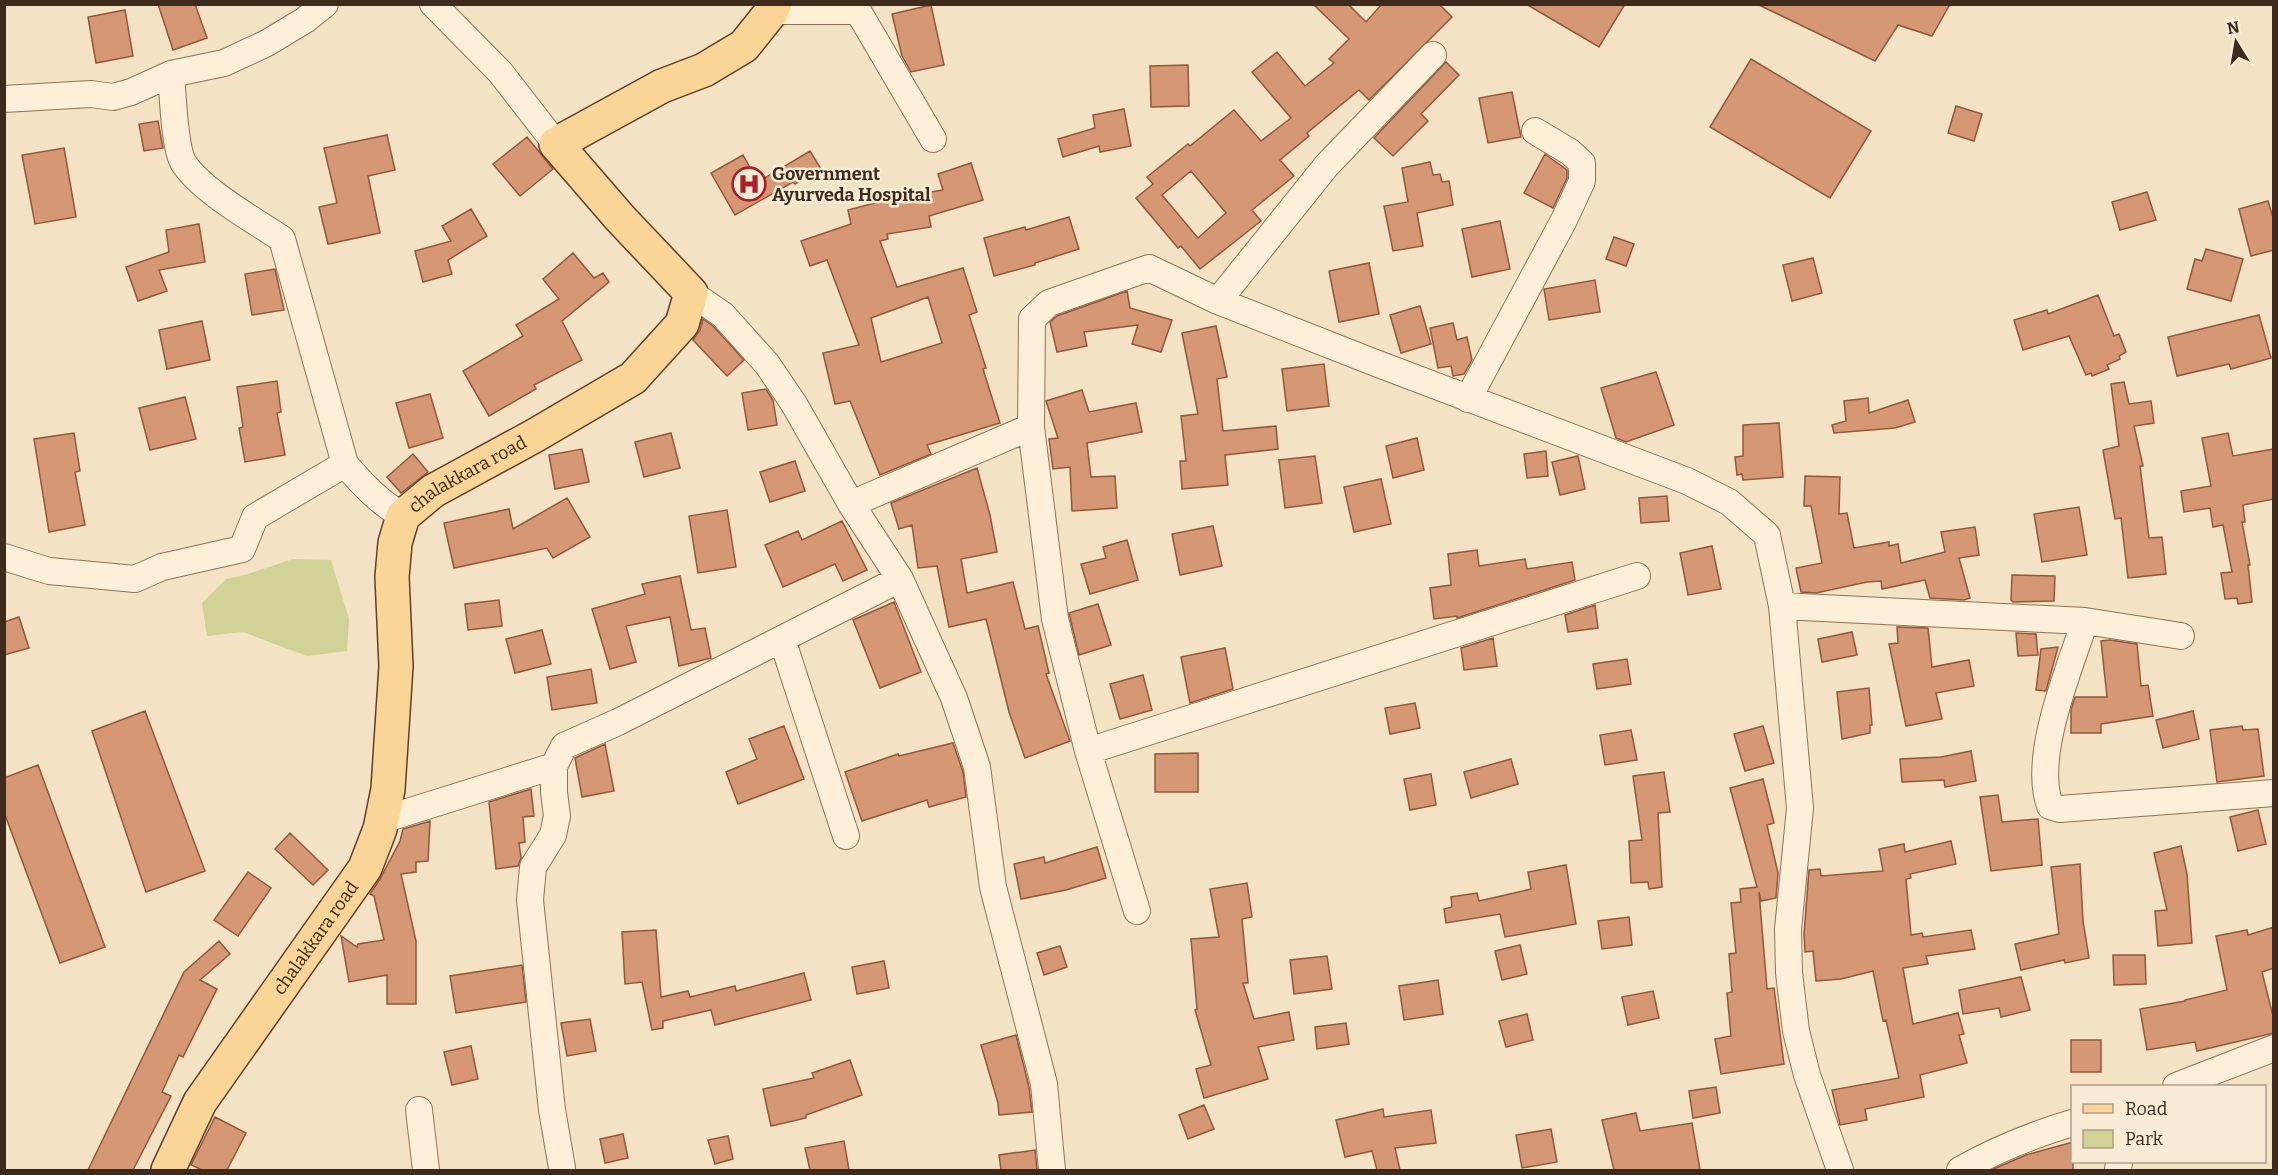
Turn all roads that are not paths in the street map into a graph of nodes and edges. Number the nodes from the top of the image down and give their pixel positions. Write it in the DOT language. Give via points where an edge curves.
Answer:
graph roads {
  1 [pos="325,4"];
  2 [pos="434,4"];
  3 [pos="774,8"];
  4 [pos="1433,55"];
  5 [pos="171,74"];
  6 [pos="4,99"];
  7 [pos="1535,131"];
  8 [pos="933,139"];
  9 [pos="555,144"];
  10 [pos="691,293"];
  11 [pos="1218,301"];
  12 [pos="1468,399"];
  13 [pos="1031,427"];
  14 [pos="345,464"];
  15 [pos="851,504"];
  16 [pos="403,516"];
  17 [pos="4,557"];
  18 [pos="1637,576"];
  19 [pos="900,579"];
  20 [pos="1782,606"];
  21 [pos="2085,621"];
  22 [pos="2181,636"];
  23 [pos="782,639"];
  24 [pos="1088,751"];
  25 [pos="554,766"];
  26 [pos="2274,793"];
  27 [pos="382,820"];
  28 [pos="846,836"];
  29 [pos="1137,911"];
  30 [pos="2274,1048"];
  31 [pos="2179,1085"];
  32 [pos="419,1110"];
  33 [pos="2071,1124"];
  34 [pos="562,1168"];
  35 [pos="168,1170"];
  36 [pos="426,1170"];
  37 [pos="1052,1170"];
  38 [pos="1840,1170"];
  39 [pos="1960,1170"];
  1 -- 5 [label="street" via="267,43 224,63"];
  2 -- 9 [label="street" via="500,72"];
  3 -- 8 [label="street" via="858,11"];
  3 -- 9 [label="main road" via="744,46"];
  4 -- 11 [label="street" via="1327,165"];
  5 -- 6 [label="street" via="113,97 91,94"];
  5 -- 14 [label="street" via="183,161 218,196 282,239"];
  7 -- 12 [label="street" via="1582,162 1582,181"];
  9 -- 10 [label="main road"];
  10 -- 15 [label="street" via="723,315 767,364"];
  10 -- 16 [label="main road, chalakkara road" via="682,324 633,378 433,491"];
  11 -- 12 [label="street"];
  11 -- 13 [label="street" via="1149,268 1049,303 1032,319"];
  12 -- 20 [label="street" via="1687,481 1729,502 1767,535"];
  13 -- 15 [label="street"];
  13 -- 24 [label="street" via="1054,620"];
  14 -- 16 [label="street" via="385,506"];
  14 -- 17 [label="street" via="255,517 242,549 162,567 135,579 49,571"];
  15 -- 19 [label="street"];
  16 -- 27 [label="main road, chalakkara road" via="395,543 392,577 396,666 388,789"];
  18 -- 24 [label="street"];
  19 -- 23 [label="street"];
  19 -- 37 [label="street" via="954,698 977,767 993,887 1044,1084"];
  20 -- 21 [label="street"];
  20 -- 38 [label="street" via="1800,808 1788,929 1789,973 1796,1031 1807,1075"];
  21 -- 22 [label="street"];
  21 -- 26 [label="street" via="2050,726 2046,773 2050,806 2060,809"];
  23 -- 25 [label="street" via="564,746"];
  23 -- 28 [label="street"];
  24 -- 29 [label="street"];
  25 -- 27 [label="street"];
  25 -- 34 [label="street" via="553,835 533,867 530,900 552,1110"];
  27 -- 35 [label="main road, chalakkara road" via="365,868 200,1102"];
  30 -- 31 [label="street"];
  32 -- 36 [label="street"];
  33 -- 39 [label="street" via="1993,1151"];
}
